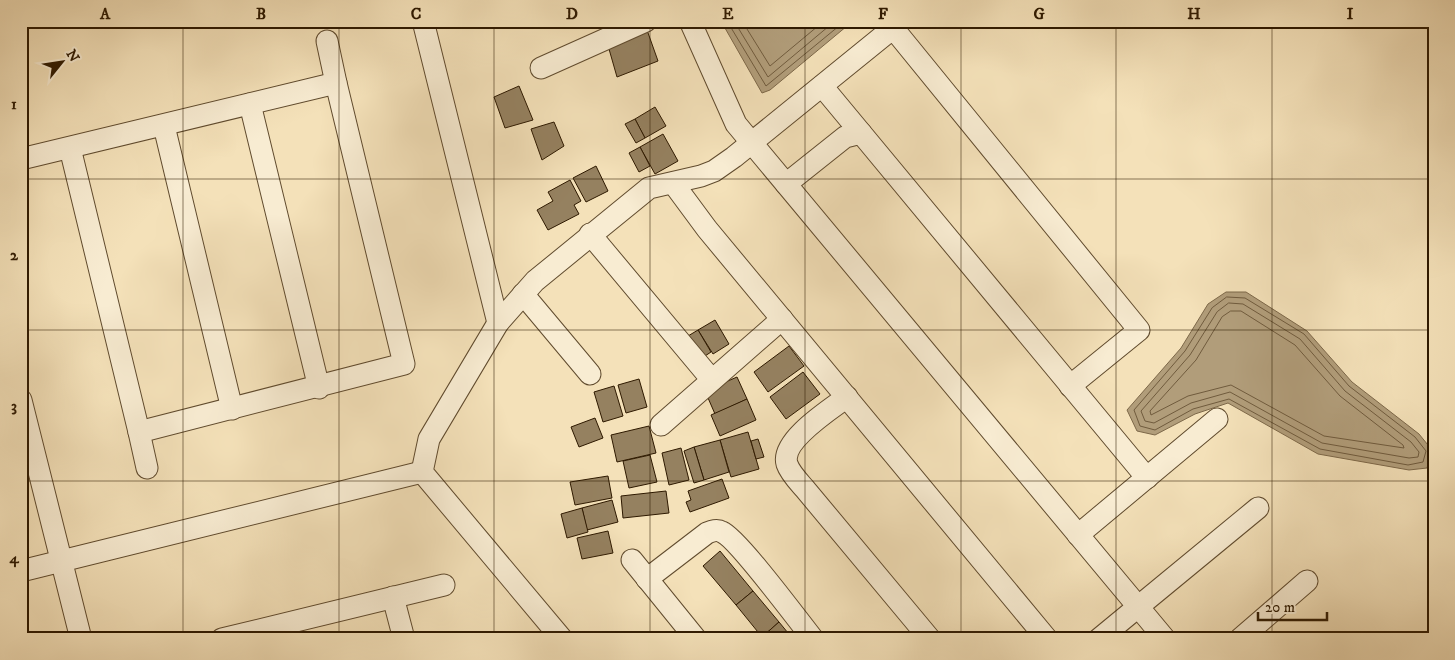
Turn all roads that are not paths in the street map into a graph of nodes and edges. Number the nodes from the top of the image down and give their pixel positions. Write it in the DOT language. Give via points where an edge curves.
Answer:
graph roads {
  1 [pos="423,21"];
  2 [pos="646,21"];
  3 [pos="690,21"];
  4 [pos="327,41"];
  5 [pos="541,68"];
  6 [pos="336,82"];
  7 [pos="822,86"];
  8 [pos="250,104"];
  9 [pos="164,126"];
  10 [pos="861,132"];
  11 [pos="752,143"];
  12 [pos="70,148"];
  13 [pos="21,159"];
  14 [pos="673,183"];
  15 [pos="786,184"];
  16 [pos="590,234"];
  17 [pos="523,294"];
  18 [pos="782,318"];
  19 [pos="498,323"];
  20 [pos="590,374"];
  21 [pos="712,380"];
  22 [pos="1070,386"];
  23 [pos="319,388"];
  24 [pos="847,396"];
  25 [pos="21,400"];
  26 [pos="232,409"];
  27 [pos="1217,420"];
  28 [pos="661,425"];
  29 [pos="139,432"];
  30 [pos="147,468"];
  31 [pos="422,472"];
  32 [pos="1146,478"];
  33 [pos="1258,508"];
  34 [pos="1078,535"];
  35 [pos="632,560"];
  36 [pos="62,561"];
  37 [pos="21,571"];
  38 [pos="647,579"];
  39 [pos="1308,582"];
  40 [pos="444,585"];
  41 [pos="393,597"];
  42 [pos="1138,606"];
  43 [pos="296,630"];
  44 [pos="82,639"];
  45 [pos="222,639"];
  46 [pos="404,639"];
  47 [pos="562,639"];
  48 [pos="696,639"];
  49 [pos="814,639"];
  50 [pos="930,639"];
  51 [pos="1047,639"];
  52 [pos="1099,639"];
  53 [pos="1165,639"];
  54 [pos="1240,639"];
  1 -- 19 [label="street"];
  2 -- 5 [label="street"];
  3 -- 11 [label="street" via="736,124"];
  4 -- 6 [label="street"];
  6 -- 8 [label="street"];
  6 -- 23 [label="street" via="404,364"];
  7 -- 10 [label="street"];
  7 -- 11 [label="street"];
  7 -- 22 [label="street" via="893,28 1139,330"];
  8 -- 9 [label="street"];
  8 -- 23 [label="street"];
  9 -- 12 [label="street"];
  9 -- 26 [label="street"];
  10 -- 15 [label="street" via="845,137"];
  10 -- 22 [label="street"];
  11 -- 14 [label="street" via="714,171"];
  11 -- 15 [label="street"];
  12 -- 13 [label="street"];
  12 -- 29 [label="street"];
  14 -- 16 [label="street" via="649,188"];
  14 -- 18 [label="street"];
  15 -- 34 [label="street"];
  16 -- 17 [label="street"];
  16 -- 21 [label="street"];
  17 -- 19 [label="street"];
  17 -- 20 [label="street"];
  18 -- 21 [label="street"];
  18 -- 24 [label="street"];
  19 -- 31 [label="street" via="429,439"];
  21 -- 28 [label="street"];
  22 -- 32 [label="street"];
  23 -- 26 [label="street"];
  24 -- 50 [label="street" via="793,440 786,456 787,464"];
  24 -- 51 [label="street"];
  25 -- 36 [label="street"];
  26 -- 29 [label="street"];
  27 -- 32 [label="street"];
  29 -- 30 [label="street"];
  31 -- 36 [label="street"];
  31 -- 47 [label="street"];
  32 -- 34 [label="street"];
  33 -- 42 [label="street"];
  34 -- 42 [label="street"];
  35 -- 38 [label="street"];
  36 -- 37 [label="street"];
  36 -- 44 [label="street"];
  38 -- 48 [label="street"];
  38 -- 49 [label="street" via="707,533 723,532"];
  39 -- 54 [label="street"];
  40 -- 41 [label="street"];
  41 -- 43 [label="street"];
  41 -- 46 [label="street"];
  42 -- 52 [label="street"];
  42 -- 53 [label="street"];
  43 -- 45 [label="street"];
}
